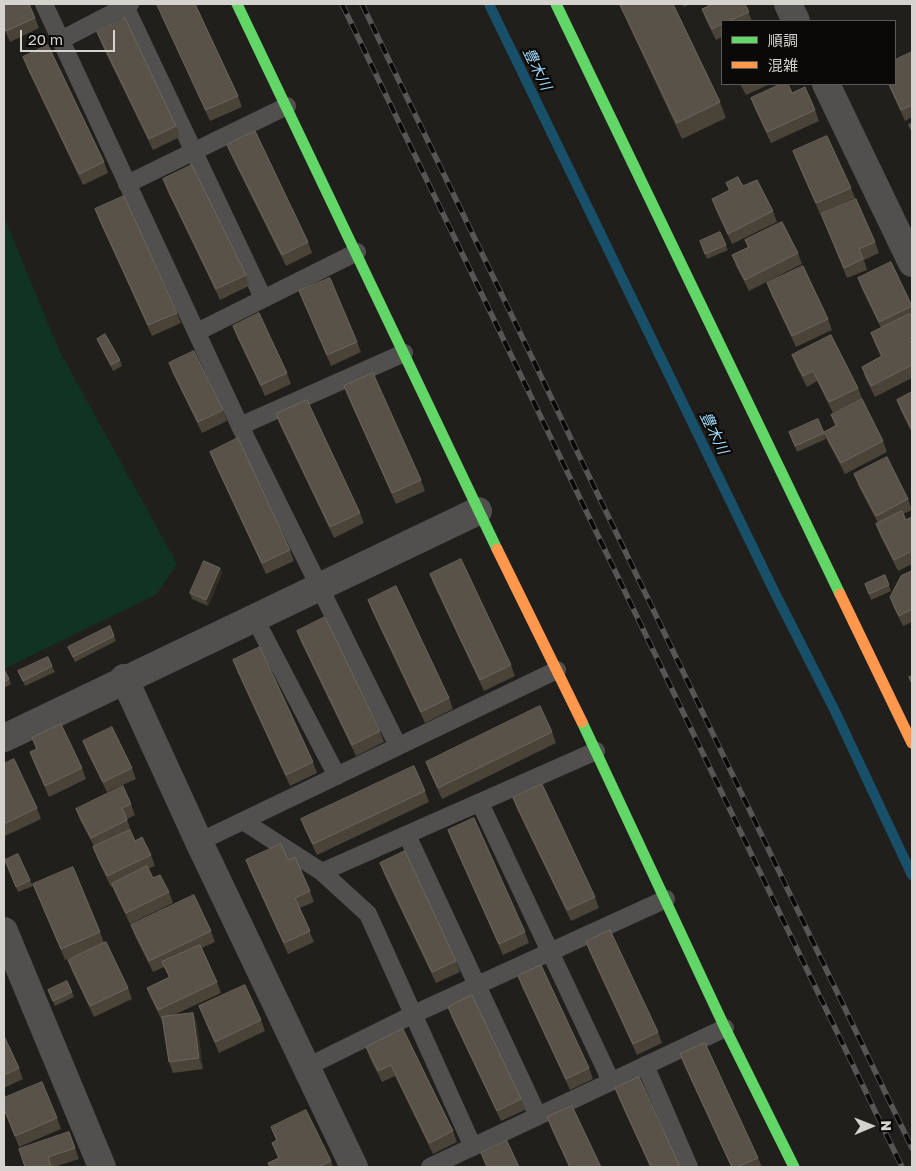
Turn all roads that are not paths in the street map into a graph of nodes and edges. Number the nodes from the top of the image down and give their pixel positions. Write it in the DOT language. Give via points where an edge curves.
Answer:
graph roads {
  1 [pos="44,4"];
  2 [pos="237,4"];
  3 [pos="556,4"];
  4 [pos="788,4"];
  5 [pos="127,5"];
  6 [pos="796,20"];
  7 [pos="61,40"];
  8 [pos="826,85"];
  9 [pos="287,106"];
  10 [pos="194,151"];
  11 [pos="127,184"];
  12 [pos="356,252"];
  13 [pos="912,263"];
  14 [pos="263,298"];
  15 [pos="197,332"];
  16 [pos="404,352"];
  17 [pos="240,426"];
  18 [pos="478,511"];
  19 [pos="318,587"];
  20 [pos="254,617"];
  21 [pos="556,670"];
  22 [pos="124,678"];
  23 [pos="4,738"];
  24 [pos="912,743"];
  25 [pos="398,746"];
  26 [pos="596,751"];
  27 [pos="337,776"];
  28 [pos="480,803"];
  29 [pos="243,821"];
  30 [pos="407,834"];
  31 [pos="199,842"];
  32 [pos="322,872"];
  33 [pos="666,899"];
  34 [pos="4,931"];
  35 [pos="548,953"];
  36 [pos="476,986"];
  37 [pos="414,1014"];
  38 [pos="725,1028"];
  39 [pos="645,1065"];
  40 [pos="307,1067"];
  41 [pos="611,1082"];
  42 [pos="538,1116"];
  43 [pos="474,1147"];
  44 [pos="102,1167"];
  45 [pos="354,1167"];
  46 [pos="430,1167"];
  47 [pos="689,1167"];
  48 [pos="794,1167"];
  1 -- 7 [label="lane"];
  2 -- 9 [label="street"];
  3 -- 24 [label="street"];
  4 -- 6 [label="street"];
  5 -- 7 [label="lane"];
  5 -- 10 [label="lane"];
  7 -- 11 [label="lane"];
  8 -- 13 [label="street"];
  9 -- 10 [label="lane"];
  9 -- 12 [label="street"];
  10 -- 11 [label="lane"];
  10 -- 14 [label="lane"];
  11 -- 15 [label="lane"];
  12 -- 14 [label="lane"];
  12 -- 16 [label="street"];
  14 -- 15 [label="lane"];
  15 -- 17 [label="lane"];
  16 -- 17 [label="lane"];
  16 -- 18 [label="street"];
  17 -- 19 [label="lane"];
  18 -- 19 [label="street"];
  18 -- 21 [label="street"];
  19 -- 20 [label="street"];
  19 -- 25 [label="lane"];
  20 -- 22 [label="street"];
  20 -- 27 [label="lane"];
  21 -- 25 [label="lane"];
  21 -- 26 [label="street"];
  22 -- 23 [label="street"];
  22 -- 31 [label="street"];
  25 -- 27 [label="lane"];
  26 -- 28 [label="lane"];
  26 -- 33 [label="street"];
  27 -- 29 [label="lane"];
  28 -- 30 [label="lane"];
  28 -- 35 [label="lane"];
  29 -- 31 [label="lane"];
  29 -- 32 [label="lane"];
  30 -- 32 [label="lane"];
  30 -- 36 [label="lane"];
  31 -- 40 [label="street"];
  32 -- 37 [label="lane" via="368,914"];
  33 -- 35 [label="lane"];
  33 -- 38 [label="street"];
  34 -- 44 [label="street"];
  35 -- 36 [label="lane"];
  35 -- 41 [label="lane"];
  36 -- 37 [label="lane"];
  36 -- 42 [label="lane"];
  37 -- 40 [label="lane"];
  37 -- 43 [label="lane"];
  38 -- 39 [label="lane"];
  38 -- 48 [label="street"];
  39 -- 41 [label="lane"];
  39 -- 47 [label="lane"];
  40 -- 45 [label="street"];
  41 -- 42 [label="lane"];
  42 -- 43 [label="lane"];
  43 -- 46 [label="lane"];
}
